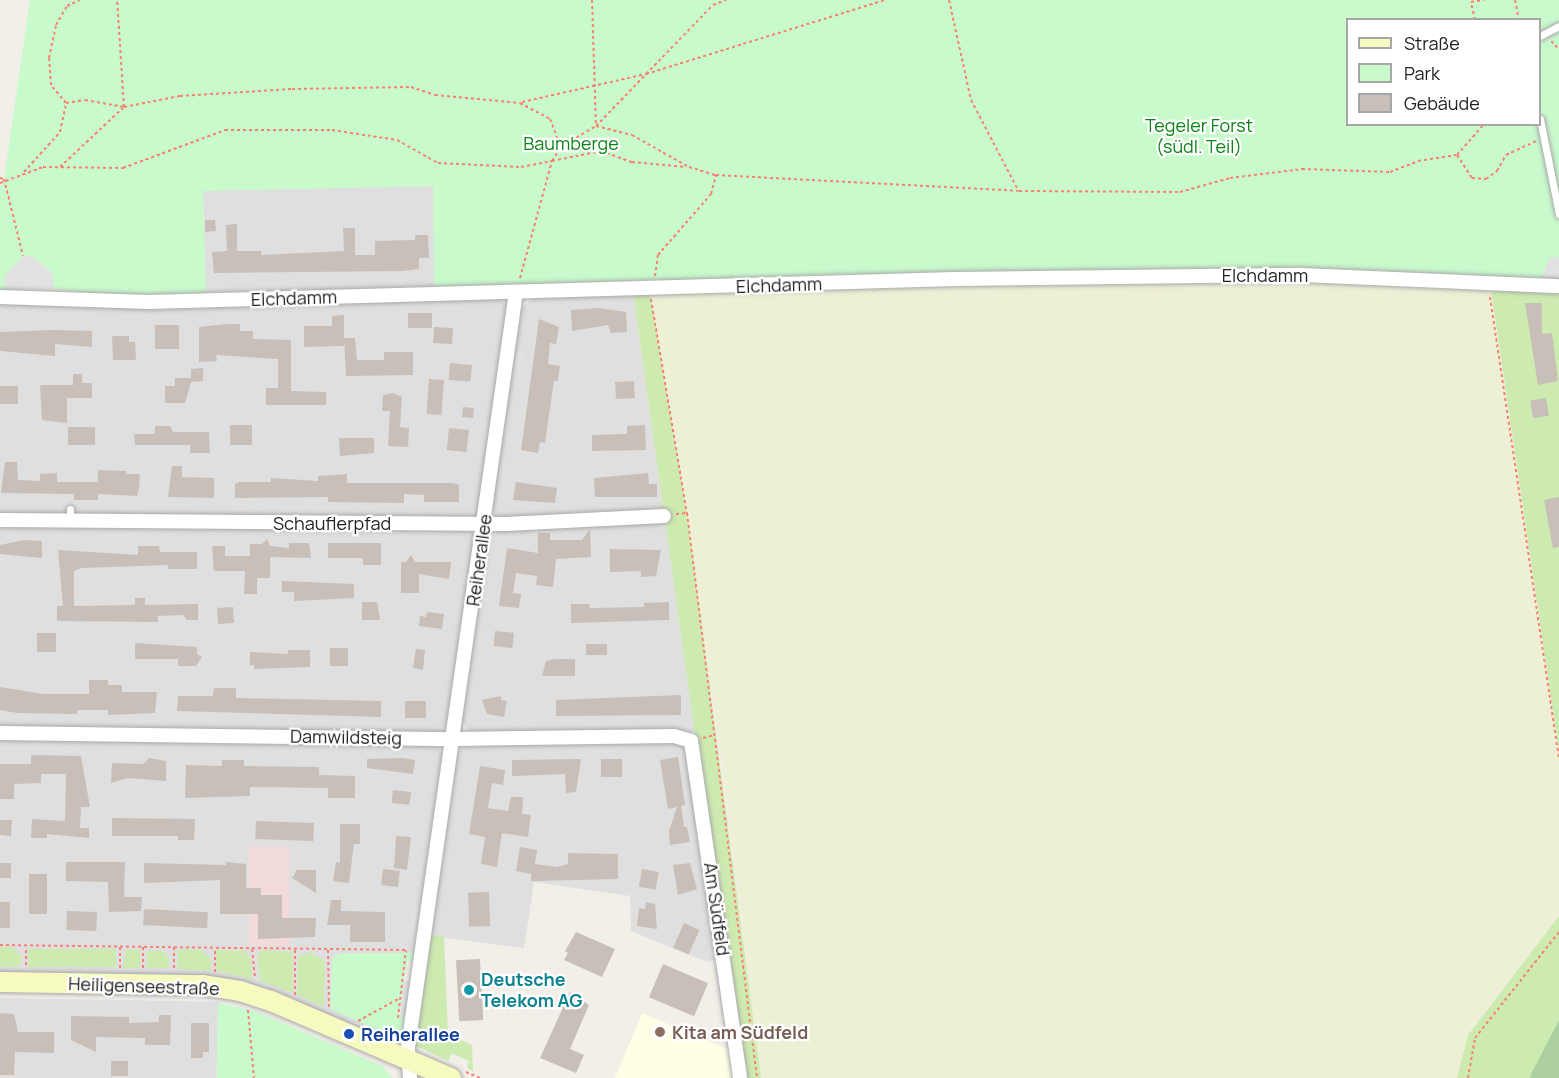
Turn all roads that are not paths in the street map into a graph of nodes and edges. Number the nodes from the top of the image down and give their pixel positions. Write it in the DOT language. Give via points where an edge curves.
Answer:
graph roads {
  1 [pos="1559,26"];
  2 [pos="1541,35"];
  3 [pos="1541,126"];
  4 [pos="1559,214"];
  5 [pos="1559,286"];
  6 [pos="516,292"];
  7 [pos="0,297"];
  8 [pos="664,516"];
  9 [pos="0,520"];
  10 [pos="484,524"];
  11 [pos="0,733"];
  12 [pos="454,739"];
  13 [pos="691,741"];
  14 [pos="0,982"];
  15 [pos="410,1069"];
  16 [pos="451,1078"];
  17 [pos="740,1078"];
  1 -- 2 [label="lane"];
  3 -- 4 [label="lane"];
  5 -- 6 [label="street, Elchdamm" via="1290,275"];
  6 -- 7 [label="street, Elchdamm" via="150,302"];
  6 -- 10 [label="street, Reiherallee"];
  8 -- 10 [label="street, Schauflerpfad"];
  9 -- 10 [label="street, Schauflerpfad" via="70,514"];
  10 -- 12 [label="street, Reiherallee"];
  11 -- 12 [label="street, Damwildsteig"];
  12 -- 13 [label="street, Damwildsteig" via="674,736"];
  12 -- 15 [label="street, Reiherallee" via="408,1044"];
  13 -- 17 [label="street, Am Südfeld"];
  14 -- 15 [label="main road, Heiligenseestraße" via="214,986 271,1001"];
  15 -- 16 [label="main road, Heiligenseestraße"];
}
